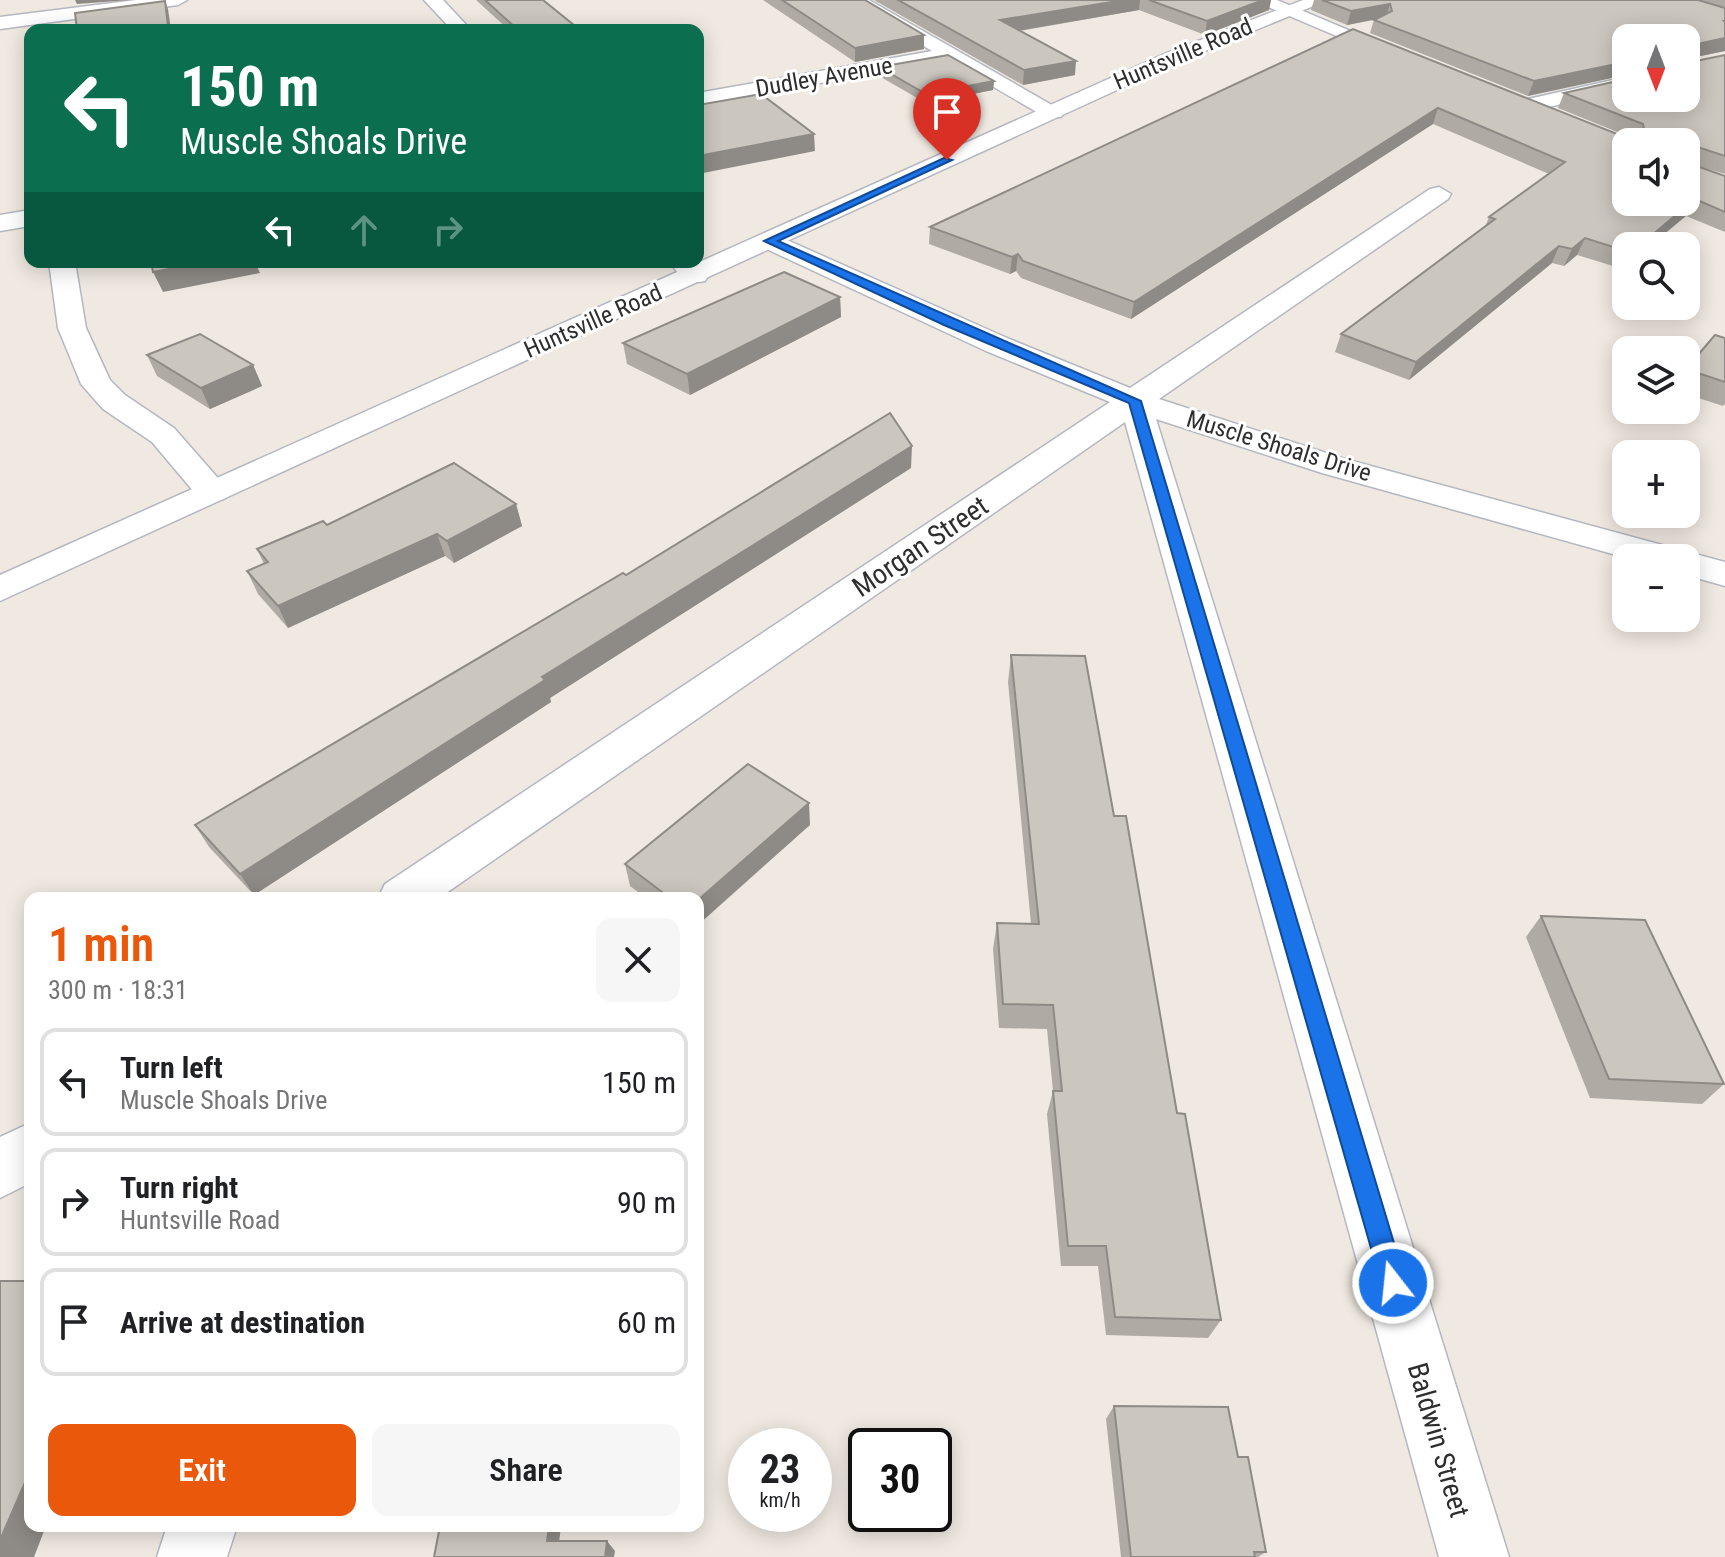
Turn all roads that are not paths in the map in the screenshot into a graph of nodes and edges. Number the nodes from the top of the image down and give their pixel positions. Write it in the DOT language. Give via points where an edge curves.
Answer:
graph roads {
  1 [pos="178,0"];
  2 [pos="433,0"];
  3 [pos="856,0"];
  4 [pos="1319,0"];
  5 [pos="1274,5"];
  6 [pos="28,18"];
  7 [pos="0,23"];
  8 [pos="456,24"];
  9 [pos="951,54"];
  10 [pos="1414,61"];
  11 [pos="1612,86"];
  12 [pos="704,98"];
  13 [pos="1053,112"];
  14 [pos="1555,118"];
  15 [pos="1439,194"];
  16 [pos="24,219"];
  17 [pos="0,223"];
  18 [pos="769,241"];
  19 [pos="704,263"];
  20 [pos="63,268"];
  21 [pos="689,268"];
  22 [pos="1135,401"];
  23 [pos="212,492"];
  24 [pos="1618,544"];
  25 [pos="1700,567"];
  26 [pos="1725,574"];
  27 [pos="0,589"];
  28 [pos="411,892"];
  29 [pos="24,1154"];
  30 [pos="0,1170"];
  31 [pos="200,1532"];
  32 [pos="192,1557"];
  33 [pos="1474,1557"];
  1 -- 6 [label="street"];
  2 -- 8 [label="street"];
  3 -- 9 [label="street"];
  4 -- 5 [label="street, Huntsville Road"];
  5 -- 10 [label="street"];
  5 -- 13 [label="street, Huntsville Road"];
  6 -- 7 [label="street"];
  9 -- 12 [label="street, Dudley Avenue"];
  9 -- 13 [label="street"];
  11 -- 14 [label="street" via="1520,104"];
  13 -- 18 [label="street, Huntsville Road"];
  15 -- 22 [label="street, Morgan Street"];
  16 -- 17 [label="street"];
  18 -- 19 [label="street, Huntsville Road"];
  18 -- 22 [label="street, Muscle Shoals Drive"];
  20 -- 23 [label="street" via="72,328 96,384 163,435"];
  21 -- 23 [label="street, Huntsville Road"];
  22 -- 24 [label="street, Muscle Shoals Drive" via="1327,464"];
  22 -- 28 [label="street, Morgan Street"];
  22 -- 33 [label="street, Baldwin Street"];
  23 -- 27 [label="street, Huntsville Road"];
  25 -- 26 [label="street"];
  29 -- 30 [label="street"];
  31 -- 32 [label="street"];
}
